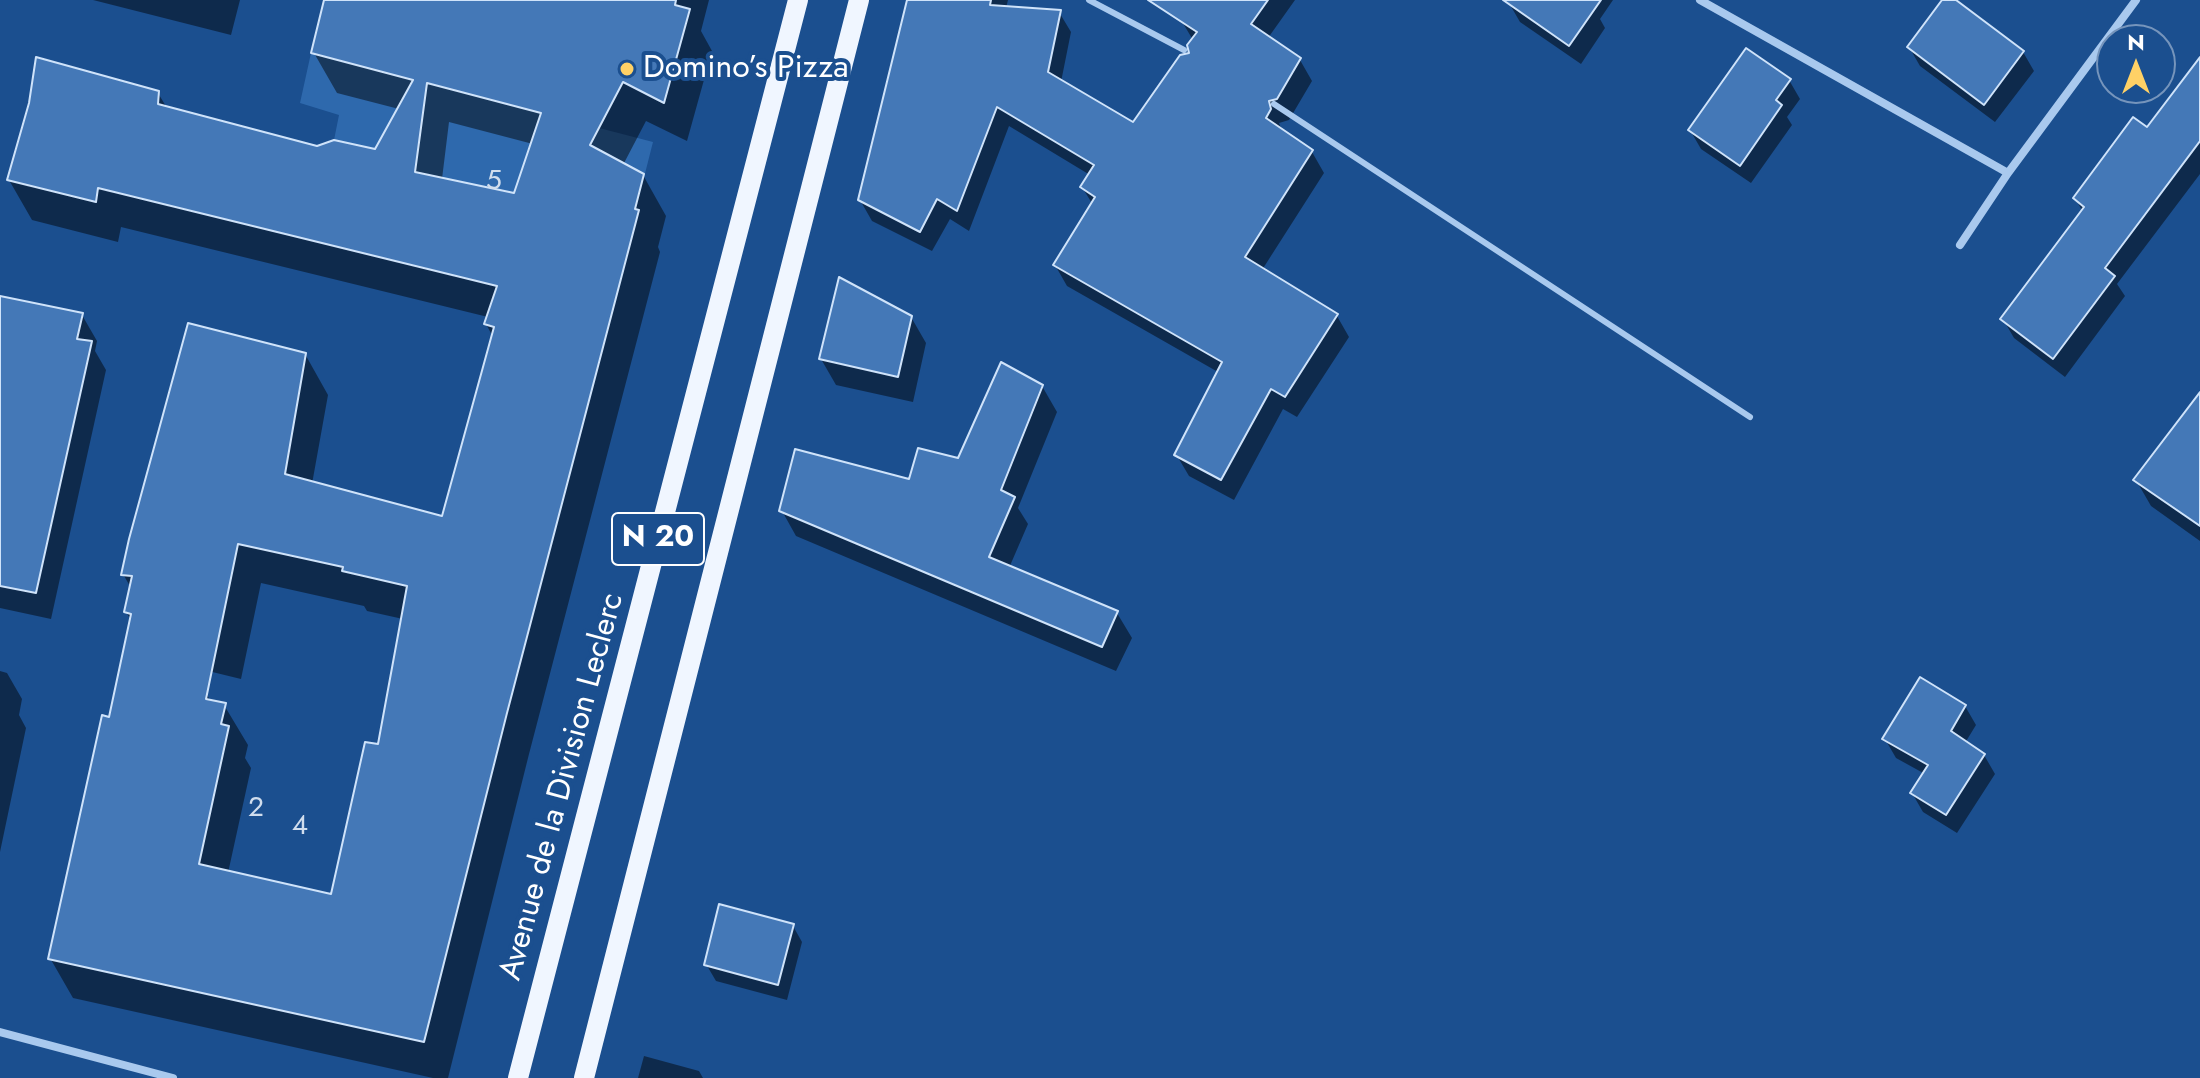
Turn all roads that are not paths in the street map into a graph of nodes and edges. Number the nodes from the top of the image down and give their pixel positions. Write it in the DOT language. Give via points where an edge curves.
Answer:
graph roads {
  1 [pos="798,0"];
  2 [pos="859,0"];
  3 [pos="1089,0"];
  4 [pos="1700,0"];
  5 [pos="2136,0"];
  6 [pos="1184,50"];
  7 [pos="1274,104"];
  8 [pos="2008,173"];
  9 [pos="1960,245"];
  10 [pos="1750,417"];
  11 [pos="0,1032"];
  12 [pos="173,1078"];
  13 [pos="518,1078"];
  14 [pos="584,1078"];
  1 -- 13 [label="main road, Avenue de la Division Leclerc / N 20"];
  2 -- 14 [label="main road, N 20"];
  3 -- 6 [label="lane"];
  4 -- 8 [label="street"];
  5 -- 8 [label="street"];
  7 -- 10 [label="lane"];
  8 -- 9 [label="street"];
  11 -- 12 [label="street"];
}
